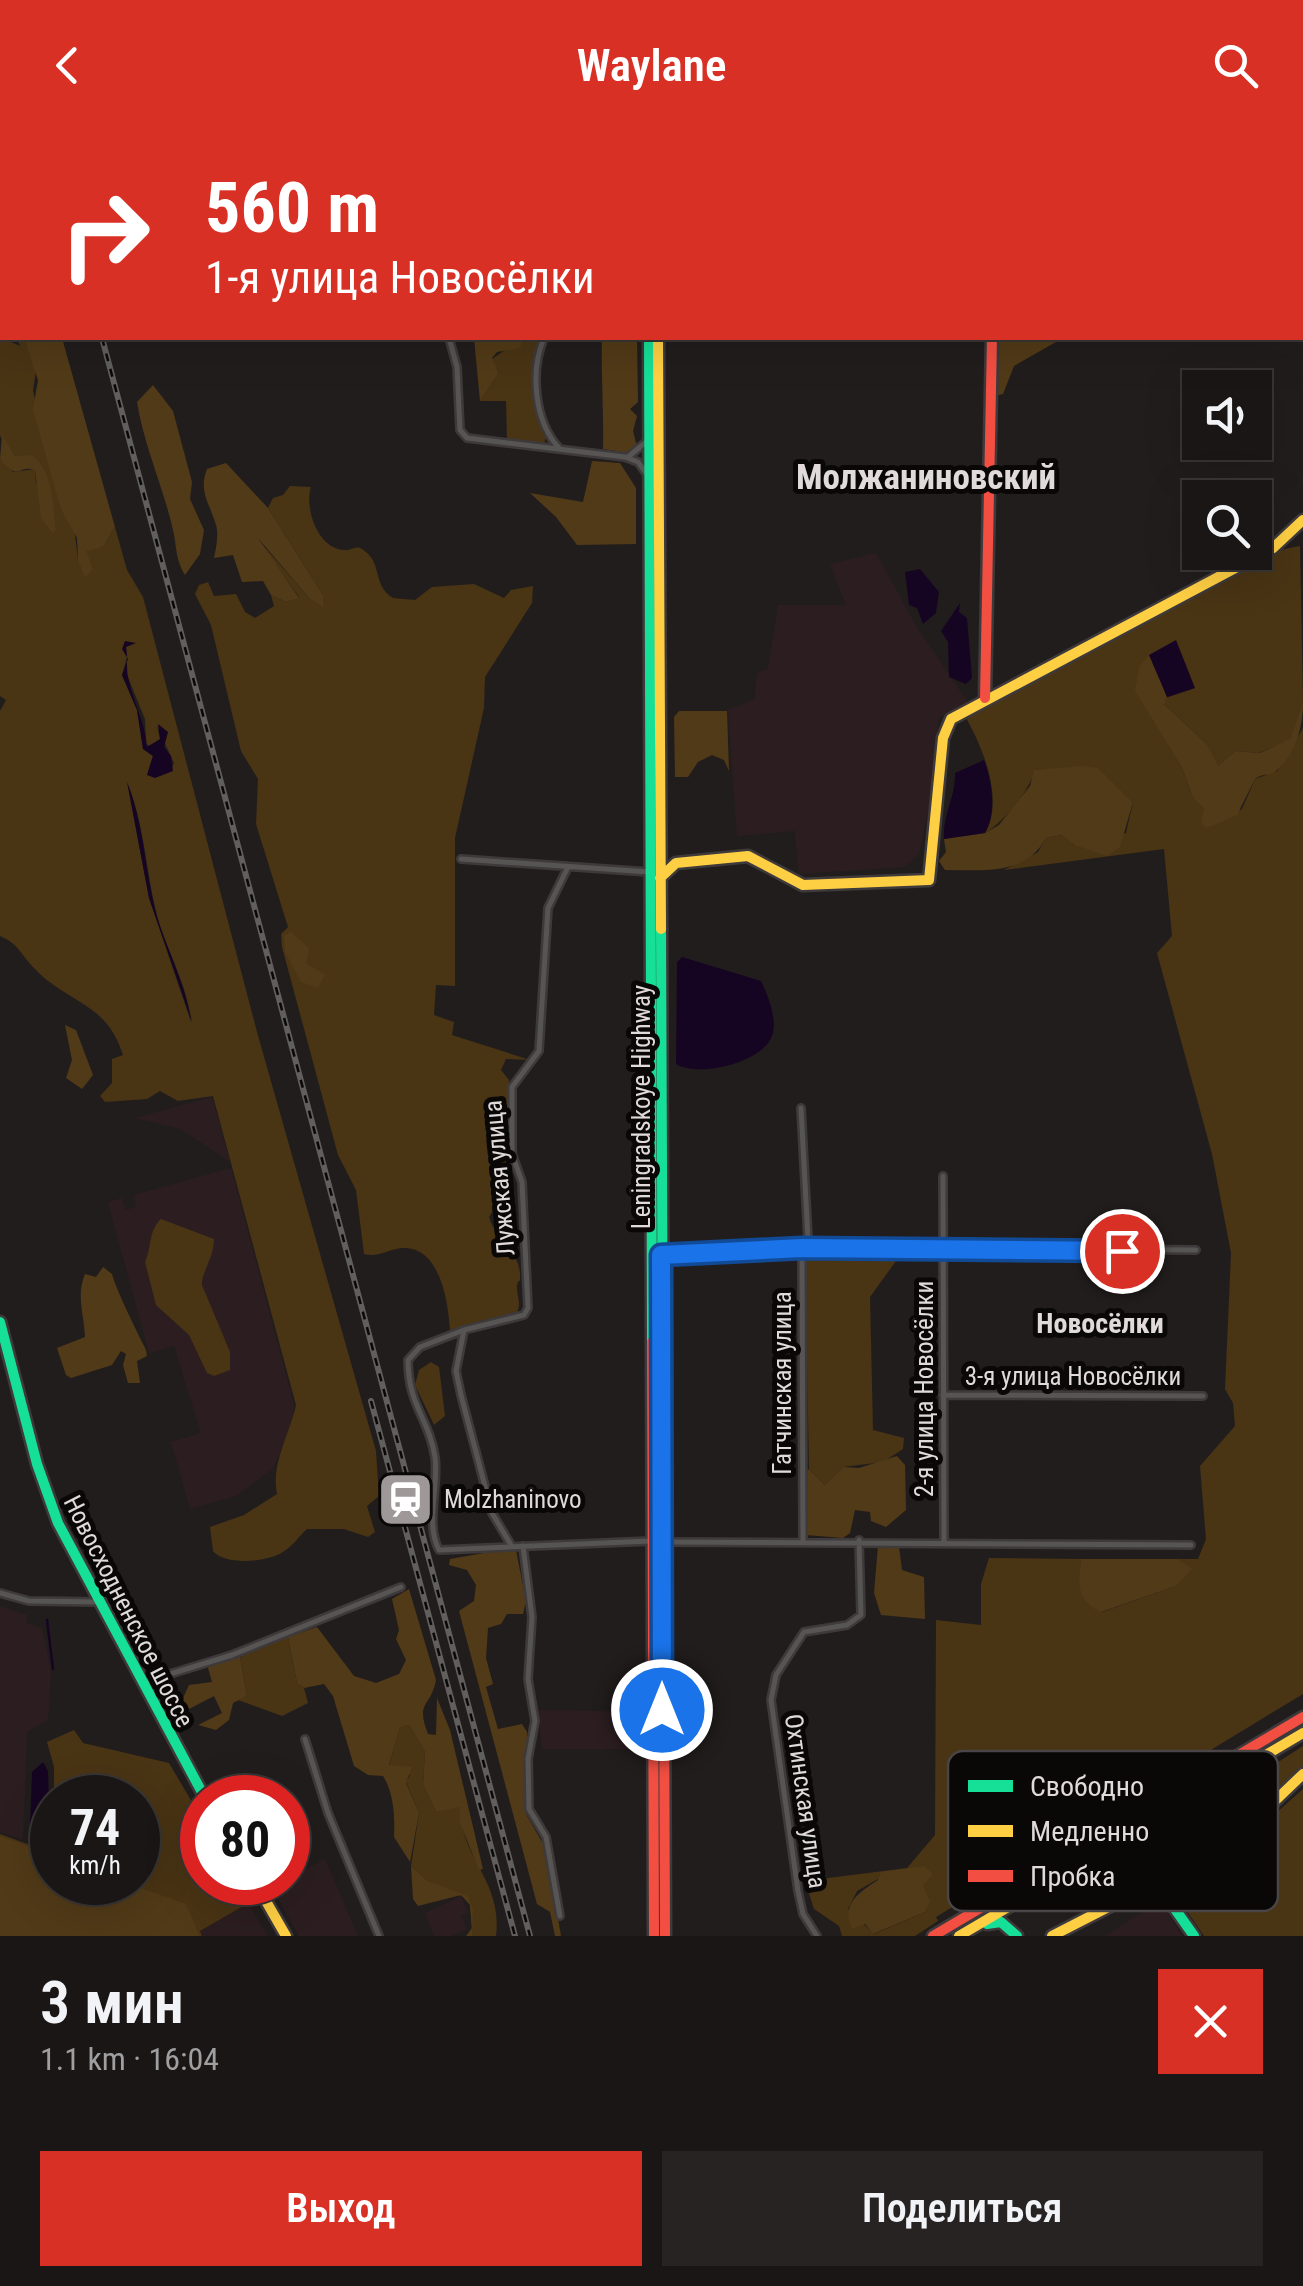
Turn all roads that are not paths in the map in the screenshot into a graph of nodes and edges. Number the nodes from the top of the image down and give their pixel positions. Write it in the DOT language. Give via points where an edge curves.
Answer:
graph roads {
  1 [pos="451,340"];
  2 [pos="544,340"];
  3 [pos="649,340"];
  4 [pos="658,340"];
  5 [pos="992,340"];
  6 [pos="650,427"];
  7 [pos="560,448"];
  8 [pos="625,457"];
  9 [pos="650,482"];
  10 [pos="1303,520"];
  11 [pos="985,698"];
  12 [pos="660,850"];
  13 [pos="461,859"];
  14 [pos="676,863"];
  15 [pos="566,869"];
  16 [pos="656,875"];
  17 [pos="800,1108"];
  18 [pos="942,1176"];
  19 [pos="802,1248"];
  20 [pos="1196,1250"];
  21 [pos="943,1252"];
  22 [pos="661,1255"];
  23 [pos="0,1322"];
  24 [pos="464,1330"];
  25 [pos="944,1395"];
  26 [pos="1203,1396"];
  27 [pos="803,1540"];
  28 [pos="859,1540"];
  29 [pos="656,1541"];
  30 [pos="944,1541"];
  31 [pos="511,1545"];
  32 [pos="1192,1545"];
  33 [pos="523,1546"];
  34 [pos="401,1587"];
  35 [pos="0,1593"];
  36 [pos="99,1602"];
  37 [pos="141,1683"];
  38 [pos="1300,1718"];
  39 [pos="1303,1734"];
  40 [pos="305,1739"];
  41 [pos="1244,1751"];
  42 [pos="1274,1751"];
  43 [pos="1303,1774"];
  44 [pos="192,1775"];
  45 [pos="1278,1799"];
  46 [pos="664,1902"];
  47 [pos="268,1905"];
  48 [pos="975,1911"];
  49 [pos="1001,1911"];
  50 [pos="1103,1911"];
  51 [pos="1177,1911"];
  52 [pos="560,1916"];
  53 [pos="975,1926"];
  54 [pos="1015,1934"];
  55 [pos="286,1936"];
  56 [pos="379,1936"];
  57 [pos="654,1936"];
  58 [pos="664,1936"];
  59 [pos="674,1936"];
  60 [pos="816,1936"];
  61 [pos="933,1936"];
  62 [pos="958,1936"];
  63 [pos="1052,1936"];
  64 [pos="1194,1936"];
  1 -- 7 [label="street" via="463,434"];
  2 -- 7 [label="street" via="536,384 540,414"];
  3 -- 6 [label="main road, Leningradskoye Highway"];
  4 -- 12 [label="main road, Leningradskoye Highway"];
  5 -- 11 [label="main road"];
  6 -- 8 [label="street" via="642,448"];
  6 -- 9 [label="main road, Leningradskoye Highway"];
  7 -- 8 [label="street"];
  8 -- 9 [label="street" via="638,462"];
  9 -- 16 [label="main road, Leningradskoye Highway"];
  10 -- 11 [label="main road" via="1273,548"];
  11 -- 14 [label="main road" via="944,731 929,880 803,884 748,856"];
  12 -- 14 [label="main road"];
  12 -- 16 [label="main road, Leningradskoye Highway"];
  13 -- 15 [label="street"];
  14 -- 16 [label="main road"];
  15 -- 16 [label="street"];
  15 -- 24 [label="street, Лужская улица" via="548,908 539,1051 512,1087 528,1308"];
  16 -- 22 [label="main road, Leningradskoye Highway"];
  16 -- 29 [label="main road, Leningradskoye Highway"];
  17 -- 19 [label="street, Гатчинская улица" via="808,1239"];
  18 -- 21 [label="street, 2-я улица Новосёлки"];
  19 -- 21 [label="street"];
  19 -- 22 [label="street"];
  19 -- 27 [label="street, Гатчинская улица"];
  20 -- 21 [label="street"];
  21 -- 25 [label="street, 2-я улица Новосёлки"];
  22 -- 29 [label="main road, Leningradskoye Highway"];
  23 -- 36 [label="main road, Новосходненское шоссе" via="44,1491"];
  24 -- 31 [label="street" via="456,1371 492,1513"];
  24 -- 31 [label="street, Лужская улица" via="408,1360 409,1394 434,1452 433,1536 446,1553"];
  25 -- 26 [label="street, 3-я улица Новосёлки"];
  25 -- 30 [label="street, 2-я улица Новосёлки"];
  27 -- 28 [label="street"];
  27 -- 29 [label="street"];
  28 -- 30 [label="street"];
  28 -- 60 [label="street, Охтинская улица" via="861,1615 847,1625 804,1632 776,1676 771,1700 798,1891"];
  29 -- 33 [label="street"];
  29 -- 46 [label="main road, Leningradskoye Highway"];
  29 -- 57 [label="main road, Leningradskoye Highway"];
  30 -- 32 [label="street"];
  31 -- 33 [label="street"];
  33 -- 52 [label="street" via="535,1721 530,1808 546,1838"];
  34 -- 37 [label="street" via="232,1655"];
  35 -- 36 [label="street" via="29,1601"];
  36 -- 37 [label="main road, Новосходненское шоссе"];
  37 -- 44 [label="main road, Новосходненское шоссе"];
  38 -- 41 [label="main road"];
  39 -- 42 [label="main road"];
  40 -- 56 [label="street"];
  43 -- 45 [label="main road"];
  46 -- 58 [label="main road, Leningradskoye Highway"];
  46 -- 59 [label="main road"];
  47 -- 55 [label="main road"];
  48 -- 61 [label="main road"];
  49 -- 53 [label="main road"];
  50 -- 63 [label="main road"];
  51 -- 64 [label="main road"];
  53 -- 54 [label="main road" via="1001,1922"];
  53 -- 62 [label="main road"];
}
